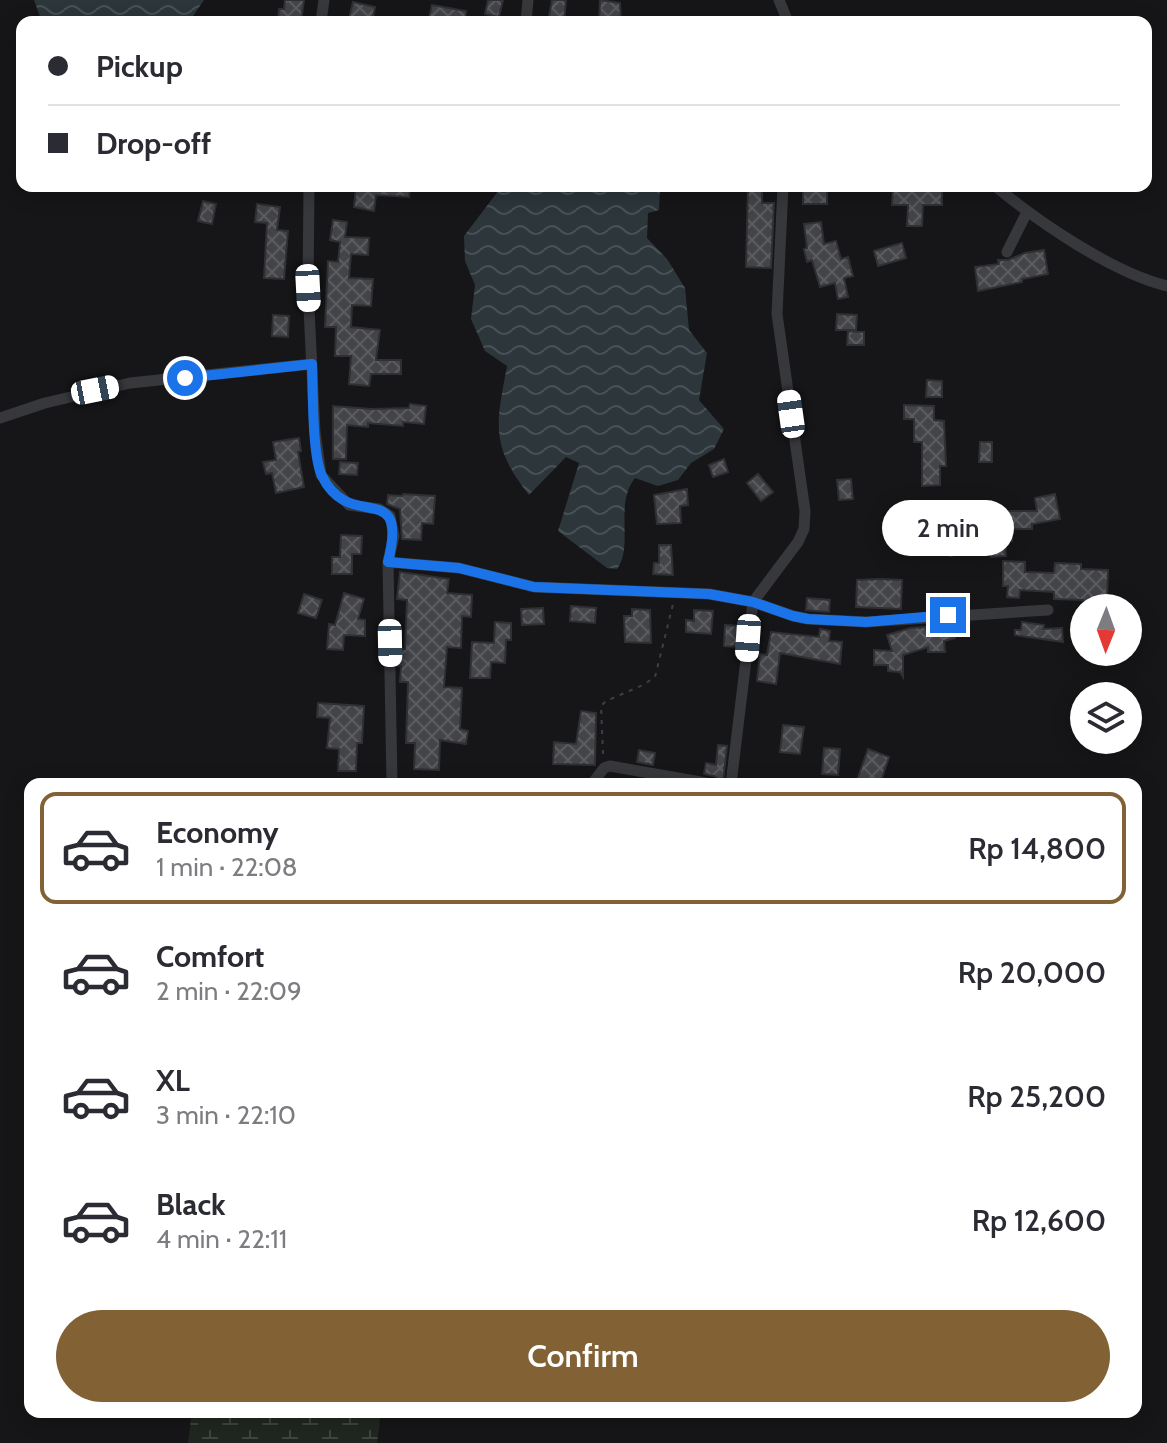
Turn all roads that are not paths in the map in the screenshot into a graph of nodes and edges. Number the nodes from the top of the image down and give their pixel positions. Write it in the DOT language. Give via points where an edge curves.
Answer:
graph roads {
  1 [pos="309,192"];
  2 [pos="783,192"];
  3 [pos="1002,192"];
  4 [pos="1027,212"];
  5 [pos="1007,252"];
  6 [pos="1167,286"];
  7 [pos="312,364"];
  8 [pos="0,418"];
  9 [pos="388,562"];
  10 [pos="753,602"];
  11 [pos="1048,610"];
  12 [pos="392,778"];
  13 [pos="596,778"];
  14 [pos="678,778"];
  15 [pos="732,778"];
  1 -- 7 [label="street"];
  2 -- 10 [label="street" via="777,314 804,529"];
  3 -- 4 [label="street"];
  4 -- 5 [label="street"];
  4 -- 6 [label="street" via="1080,245"];
  7 -- 8 [label="street" via="130,383"];
  7 -- 9 [label="street" via="321,475 349,505 390,516 394,536"];
  9 -- 10 [label="street" via="459,568 534,587 677,591"];
  9 -- 12 [label="street"];
  10 -- 11 [label="street" via="799,618 866,622"];
  10 -- 15 [label="street"];
  13 -- 14 [label="street" via="610,766"];
}
